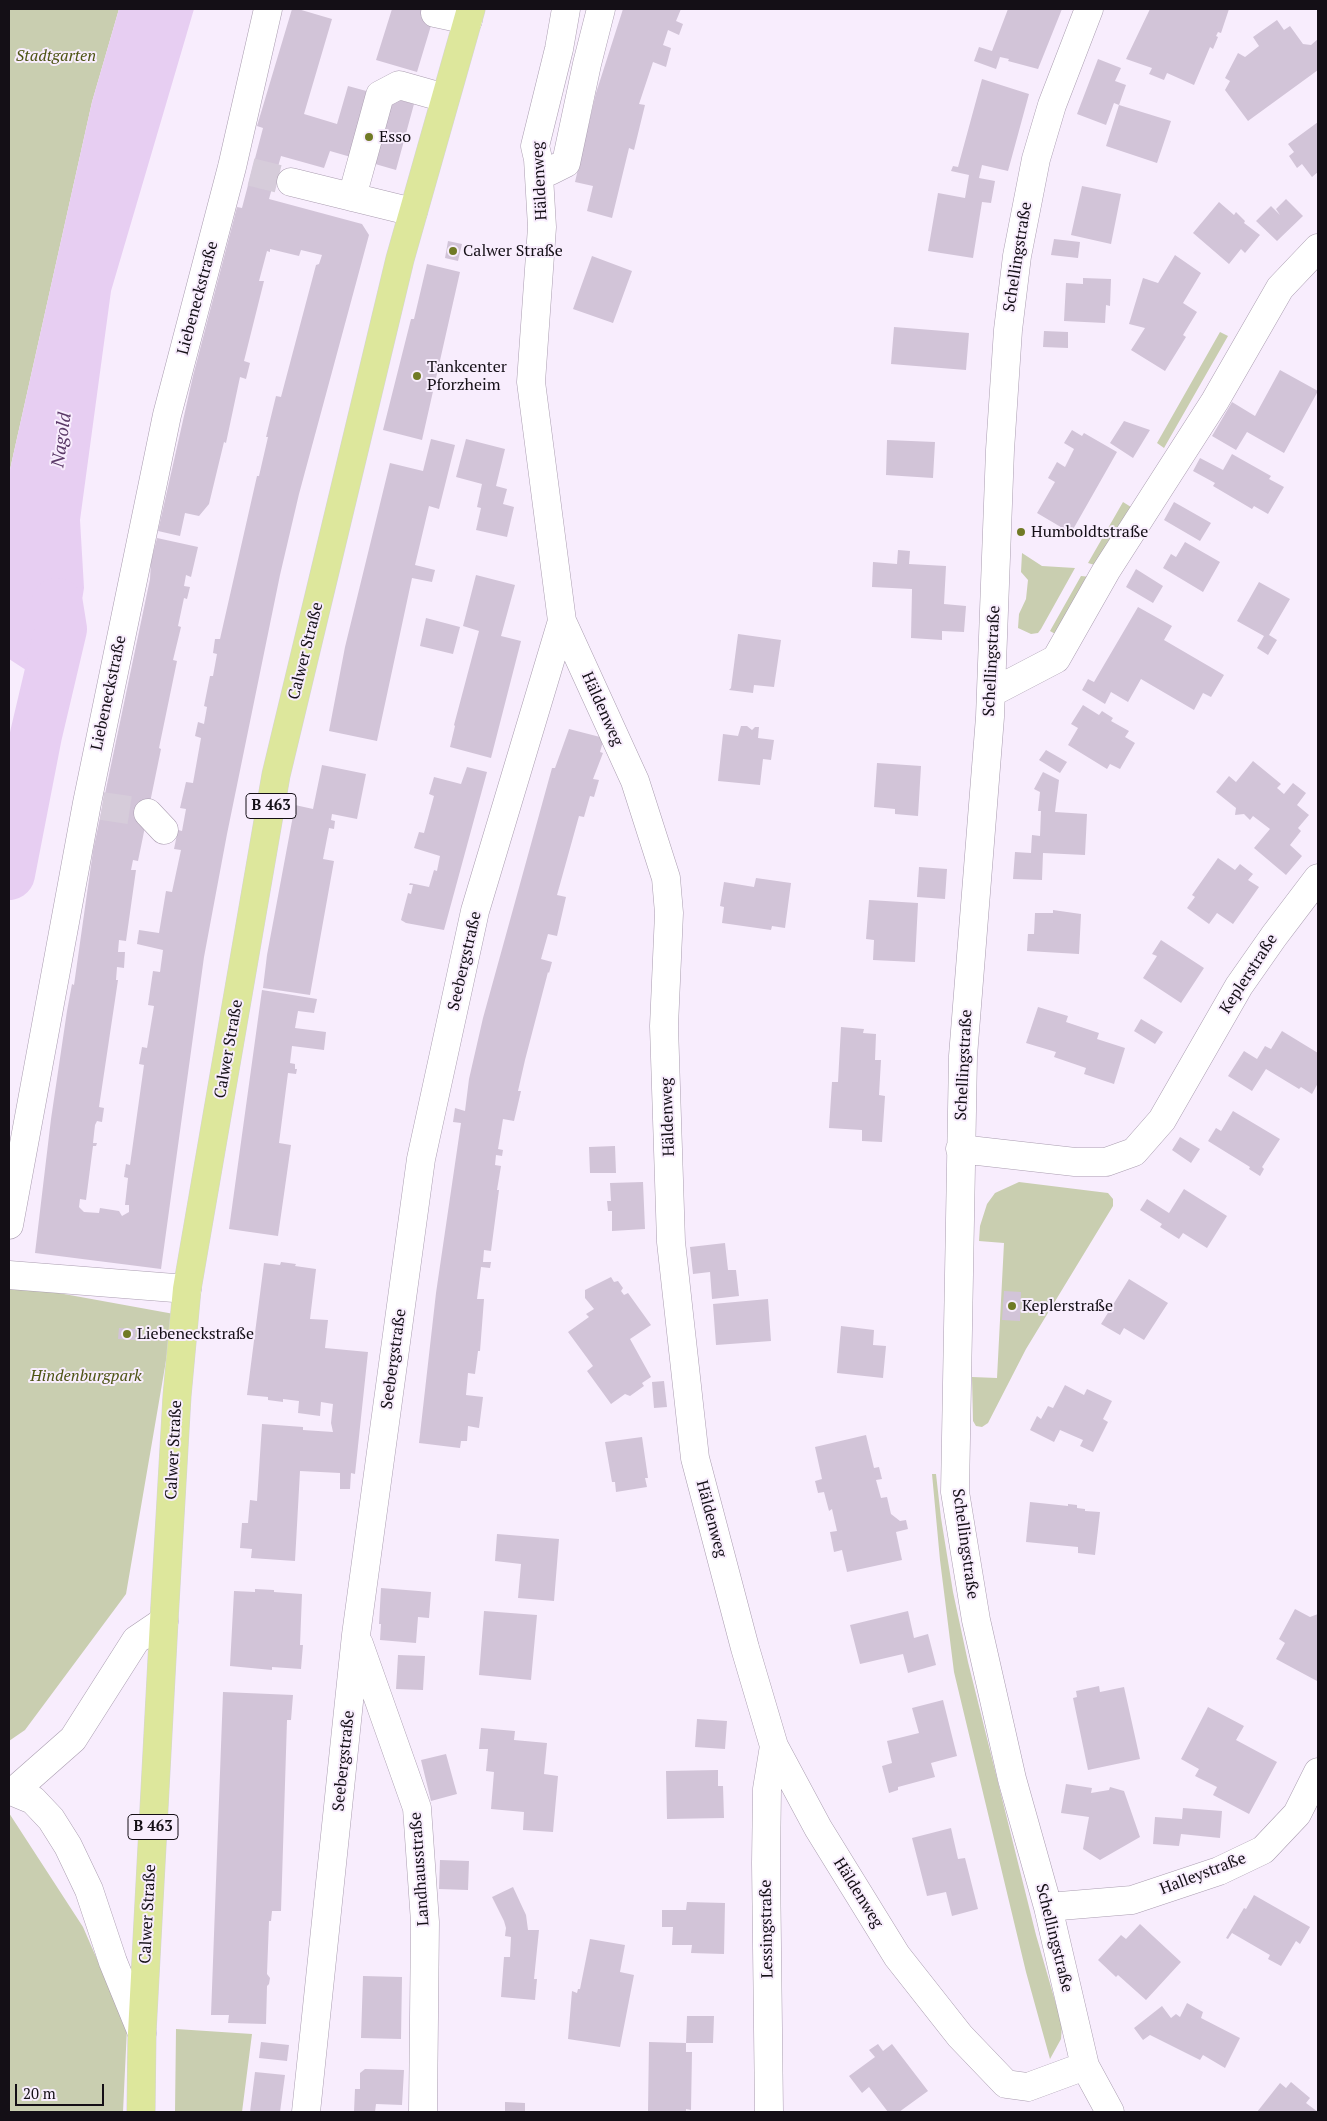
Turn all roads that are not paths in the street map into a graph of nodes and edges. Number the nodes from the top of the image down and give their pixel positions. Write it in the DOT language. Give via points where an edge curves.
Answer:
graph roads {
  1 [pos="268,9"];
  2 [pos="566,9"];
  3 [pos="602,9"];
  4 [pos="1089,9"];
  5 [pos="435,13"];
  6 [pos="470,15"];
  7 [pos="445,98"];
  8 [pos="538,159"];
  9 [pos="291,182"];
  10 [pos="352,197"];
  11 [pos="413,212"];
  12 [pos="1318,248"];
  13 [pos="562,622"];
  14 [pos="991,692"];
  15 [pos="1318,878"];
  16 [pos="960,1149"];
  17 [pos="9,1225"];
  18 [pos="9,1275"];
  19 [pos="187,1289"];
  20 [pos="164,1621"];
  21 [pos="356,1635"];
  22 [pos="774,1746"];
  23 [pos="1318,1772"];
  24 [pos="11,1790"];
  25 [pos="1048,1907"];
  26 [pos="142,2033"];
  27 [pos="1085,2066"];
  28 [pos="141,2112"];
  29 [pos="306,2112"];
  30 [pos="423,2112"];
  31 [pos="769,2112"];
  32 [pos="1110,2112"];
  1 -- 17 [label="street, Liebeneckstraße" via="242,169 167,415 95,804"];
  2 -- 8 [label="street, Häldenweg" via="535,146"];
  3 -- 8 [label="street" via="566,163 550,171 542,169"];
  4 -- 14 [label="street, Schellingstraße" via="1044,130 1016,256 1000,440"];
  5 -- 6 [label="street"];
  6 -- 7 [label="main road, Calwer Straße / B 463"];
  7 -- 10 [label="street" via="399,86 380,95"];
  7 -- 11 [label="main road, Calwer Straße / B 463"];
  8 -- 13 [label="street, Häldenweg" via="542,227 531,382"];
  9 -- 10 [label="street"];
  10 -- 11 [label="street"];
  11 -- 19 [label="main road, Calwer Straße / B 463" via="276,775"];
  12 -- 14 [label="street" via="1280,288 1215,401 1106,571 1056,659"];
  13 -- 21 [label="street, Seebergstraße" via="475,911 422,1159"];
  13 -- 22 [label="street, Häldenweg" via="635,781 666,878 669,913 664,1026 671,1242 695,1458"];
  14 -- 16 [label="street, Schellingstraße" via="963,1056"];
  15 -- 16 [label="street, Keplerstraße" via="1239,986 1162,1120 1134,1152 1106,1162 1075,1162"];
  16 -- 25 [label="street, Schellingstraße" via="967,1307 955,1492 976,1620 1012,1779"];
  18 -- 19 [label="street"];
  19 -- 20 [label="main road, Calwer Straße / B 463" via="177,1396"];
  20 -- 24 [label="street" via="136,1640 74,1739"];
  20 -- 26 [label="main road, Calwer Straße / B 463"];
  21 -- 29 [label="street, Seebergstraße"];
  21 -- 30 [label="street, Landhausstraße" via="418,1808 425,1922"];
  22 -- 27 [label="street, Häldenweg" via="818,1828 897,1956 960,2036 1006,2084 1028,2087"];
  22 -- 31 [label="street, Lessingstraße" via="767,1789"];
  23 -- 25 [label="street, Halleystraße" via="1296,1814 1263,1850 1219,1871 1132,1900"];
  24 -- 26 [label="street" via="33,1800 51,1819 68,1846 89,1890 113,1962"];
  25 -- 27 [label="street, Schellingstraße"];
  26 -- 28 [label="main road, Calwer Straße / B 463"];
  27 -- 32 [label="street, Schellingstraße"];
}
